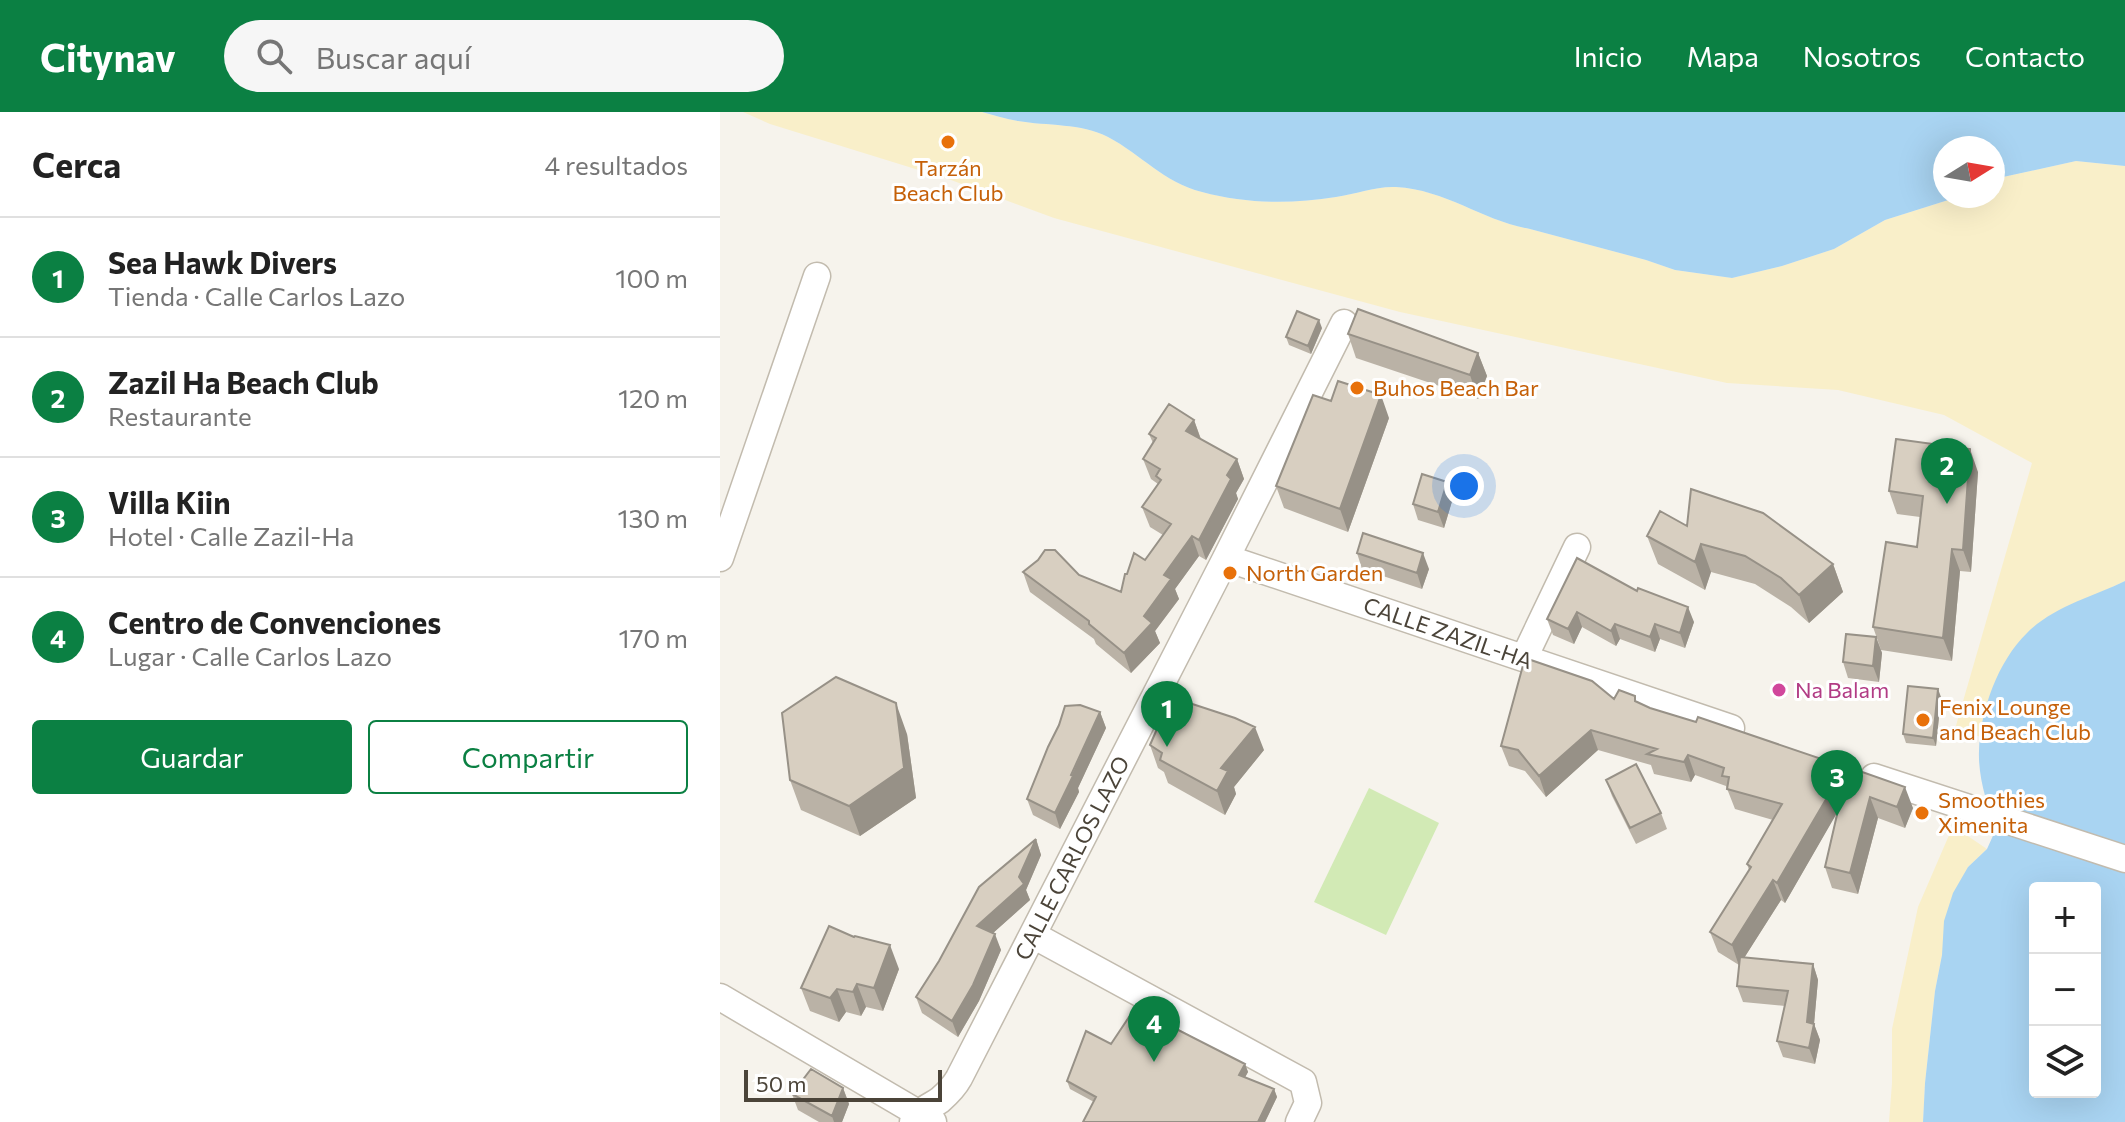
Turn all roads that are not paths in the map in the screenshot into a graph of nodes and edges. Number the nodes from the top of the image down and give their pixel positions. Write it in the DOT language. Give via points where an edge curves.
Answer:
graph roads {
  1 [pos="817,276"];
  2 [pos="1344,323"];
  3 [pos="1577,547"];
  4 [pos="720,558"];
  5 [pos="1226,558"];
  6 [pos="1524,658"];
  7 [pos="1759,738"];
  8 [pos="1847,768"];
  9 [pos="2125,859"];
  10 [pos="1033,935"];
  11 [pos="720,997"];
  12 [pos="921,1119"];
  13 [pos="1299,1122"];
  1 -- 4 [label="street"];
  2 -- 5 [label="street, CALLE CARLOS LAZO"];
  3 -- 6 [label="street"];
  5 -- 6 [label="street, CALLE ZAZIL-HA"];
  5 -- 10 [label="street, CALLE CARLOS LAZO"];
  6 -- 7 [label="street, CALLE ZAZIL-HA"];
  8 -- 9 [label="street"];
  10 -- 12 [label="street, CALLE CARLOS LAZO" via="952,1089"];
  10 -- 13 [label="street" via="1303,1082 1308,1103"];
  11 -- 12 [label="street"];
}
